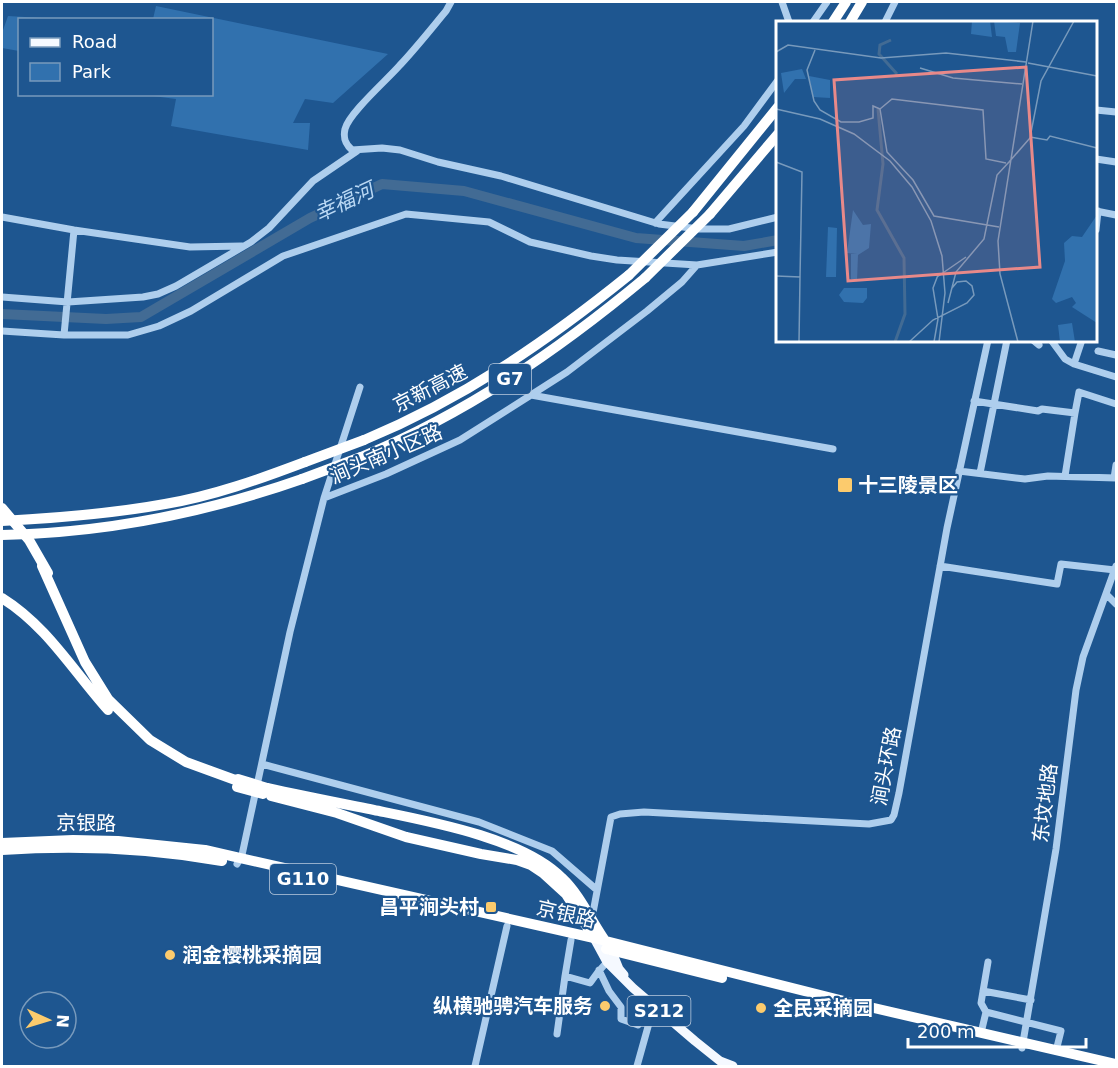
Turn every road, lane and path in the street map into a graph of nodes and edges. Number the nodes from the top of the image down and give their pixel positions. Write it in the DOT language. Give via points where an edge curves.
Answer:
graph roads {
  1 [pos="452,2"];
  2 [pos="783,2"];
  3 [pos="826,2"];
  4 [pos="846,2"];
  5 [pos="862,2"];
  6 [pos="895,2"];
  7 [pos="789,21"];
  8 [pos="814,21"];
  9 [pos="834,21"];
  10 [pos="851,21"];
  11 [pos="886,21"];
  12 [pos="776,81"];
  13 [pos="776,108"];
  14 [pos="1097,110"];
  15 [pos="1116,112"];
  16 [pos="776,135"];
  17 [pos="357,151"];
  18 [pos="1097,159"];
  19 [pos="1116,162"];
  20 [pos="1097,211"];
  21 [pos="1116,215"];
  22 [pos="2,217"];
  23 [pos="776,217"];
  24 [pos="655,223"];
  25 [pos="74,230"];
  26 [pos="245,246"];
  27 [pos="776,252"];
  28 [pos="697,265"];
  29 [pos="2,297"];
  30 [pos="67,305"];
  31 [pos="2,331"];
  32 [pos="64,335"];
  33 [pos="988,342"];
  34 [pos="1008,342"];
  35 [pos="1052,342"];
  36 [pos="1081,342"];
  37 [pos="1098,351"];
  38 [pos="1116,355"];
  39 [pos="1074,364"];
  40 [pos="1116,377"];
  41 [pos="360,387"];
  42 [pos="531,395"];
  43 [pos="974,401"];
  44 [pos="994,404"];
  45 [pos="1116,404"];
  46 [pos="1075,413"];
  47 [pos="833,449"];
  48 [pos="1116,465"];
  49 [pos="960,471"];
  50 [pos="980,473"];
  51 [pos="1065,476"];
  52 [pos="1115,478"];
  53 [pos="324,498"];
  54 [pos="2,508"];
  55 [pos="2,521"];
  56 [pos="2,535"];
  57 [pos="940,566"];
  58 [pos="1115,568"];
  59 [pos="1106,594"];
  60 [pos="2,598"];
  61 [pos="1116,604"];
  62 [pos="262,764"];
  63 [pos="238,783"];
  64 [pos="266,791"];
  65 [pos="2,843"];
  66 [pos="2,850"];
  67 [pos="238,861"];
  68 [pos="597,890"];
  69 [pos="591,919"];
  70 [pos="507,926"];
  71 [pos="571,940"];
  72 [pos="603,944"];
  73 [pos="607,962"];
  74 [pos="988,962"];
  75 [pos="599,970"];
  76 [pos="565,976"];
  77 [pos="983,991"];
  78 [pos="1031,1000"];
  79 [pos="657,1009"];
  80 [pos="866,1009"];
  81 [pos="986,1012"];
  82 [pos="1027,1022"];
  83 [pos="638,1025"];
  84 [pos="981,1033"];
  85 [pos="557,1034"];
  86 [pos="1023,1046"];
  87 [pos="1056,1050"];
  88 [pos="1116,1064"];
  89 [pos="475,1066"];
  90 [pos="637,1066"];
  91 [pos="730,1066"];
  92 [pos="1098,1066"];
  1 -- 17 [label="street" via="345,127 346,145"];
  2 -- 7 [label="street"];
  3 -- 8 [label="street"];
  4 -- 9 [label="highway"];
  5 -- 10 [label="highway"];
  6 -- 11 [label="street"];
  12 -- 24 [label="street" via="744,126"];
  13 -- 55 [label="highway, 京新高速 / G7, bridge" via="693,212 629,275 490,377 443,404 364,440 214,492 167,504 97,514"];
  14 -- 15 [label="street"];
  16 -- 56 [label="highway, 京新高速 / G7, bridge" via="710,214 645,278 546,356 450,415 361,457 219,505 99,529"];
  17 -- 24 [label="street" via="400,150"];
  17 -- 26 [label="street" via="313,181 269,228"];
  18 -- 19 [label="street"];
  20 -- 21 [label="street"];
  22 -- 25 [label="street"];
  23 -- 24 [label="street" via="729,229"];
  25 -- 26 [label="street" via="190,247"];
  25 -- 30 [label="street"];
  26 -- 30 [label="street" via="158,294"];
  27 -- 28 [label="street"];
  28 -- 32 [label="street" via="591,256 531,242 489,222 406,214 283,256 159,326 128,334"];
  28 -- 42 [label="street, 涧头南小区路" via="647,310"];
  29 -- 30 [label="street"];
  30 -- 32 [label="street"];
  31 -- 32 [label="street"];
  33 -- 43 [label="street, 涧头环路"];
  34 -- 44 [label="street"];
  35 -- 39 [label="street"];
  36 -- 39 [label="street"];
  37 -- 38 [label="street"];
  39 -- 40 [label="street"];
  41 -- 53 [label="street"];
  42 -- 47 [label="street"];
  42 -- 53 [label="street, 涧头南小区路" via="460,440"];
  43 -- 44 [label="street"];
  43 -- 49 [label="street, 涧头环路"];
  44 -- 46 [label="street"];
  44 -- 50 [label="street"];
  45 -- 46 [label="street" via="1079,392"];
  46 -- 51 [label="street"];
  48 -- 52 [label="street"];
  49 -- 50 [label="street"];
  49 -- 57 [label="street, 涧头环路"];
  50 -- 51 [label="street" via="1025,479"];
  51 -- 52 [label="street"];
  53 -- 62 [label="street, 涧头南小区路"];
  54 -- 63 [label="highway, bridge" via="29,540 48,573 85,658 110,696 150,735 187,761"];
  54 -- 63 [label="highway, bridge" via="36,554 85,662 108,699 150,740 186,762"];
  57 -- 58 [label="street" via="1057,584 1061,564"];
  57 -- 68 [label="street, 涧头环路" via="891,820 869,825 644,812 620,814 611,817"];
  58 -- 59 [label="street, 东坟地路"];
  59 -- 61 [label="street"];
  59 -- 78 [label="street, 东坟地路" via="1083,657"];
  60 -- 63 [label="highway" via="48,636 100,700 141,741 180,767"];
  62 -- 67 [label="street, 涧头南小区路"];
  62 -- 68 [label="street" via="479,822 552,851"];
  63 -- 64 [label="highway, bridge"];
  64 -- 69 [label="highway" via="427,821 485,837 551,868 569,886"];
  64 -- 72 [label="highway" via="406,837 531,865 566,894"];
  65 -- 67 [label="highway, 京银路 / G110" via="118,841 205,850"];
  66 -- 67 [label="highway, 京银路 / G110" via="97,848"];
  67 -- 70 [label="highway, 京银路 / G110"];
  67 -- 72 [label="highway, 京银路 / G110"];
  68 -- 69 [label="street, 涧头环路"];
  69 -- 72 [label="highway"];
  70 -- 71 [label="highway, 京银路 / G110"];
  70 -- 89 [label="street"];
  71 -- 72 [label="highway, 京银路 / G110"];
  71 -- 76 [label="street"];
  72 -- 73 [label="main road, S212"];
  72 -- 80 [label="highway, 京银路 / G110"];
  72 -- 91 [label="main road, S212" via="626,976"];
  73 -- 75 [label="street"];
  73 -- 79 [label="main road, S212"];
  74 -- 77 [label="street"];
  75 -- 76 [label="street" via="590,983"];
  75 -- 83 [label="street" via="621,1007 621,1018"];
  76 -- 85 [label="street"];
  77 -- 78 [label="street"];
  77 -- 81 [label="street" via="981,1003"];
  78 -- 82 [label="street, 东坟地路"];
  79 -- 90 [label="street" via="651,1016"];
  79 -- 91 [label="main road, S212"];
  80 -- 84 [label="highway, 京银路 / G110"];
  80 -- 86 [label="highway, 京银路 / G110"];
  81 -- 82 [label="street"];
  81 -- 84 [label="street"];
  82 -- 86 [label="street, 东坟地路"];
  82 -- 87 [label="street" via="1061,1030"];
  84 -- 86 [label="highway, 京银路 / G110"];
  86 -- 87 [label="highway, 京银路 / G110"];
  86 -- 92 [label="highway, 京银路 / G110"];
  87 -- 88 [label="highway, 京银路 / G110"];
}
